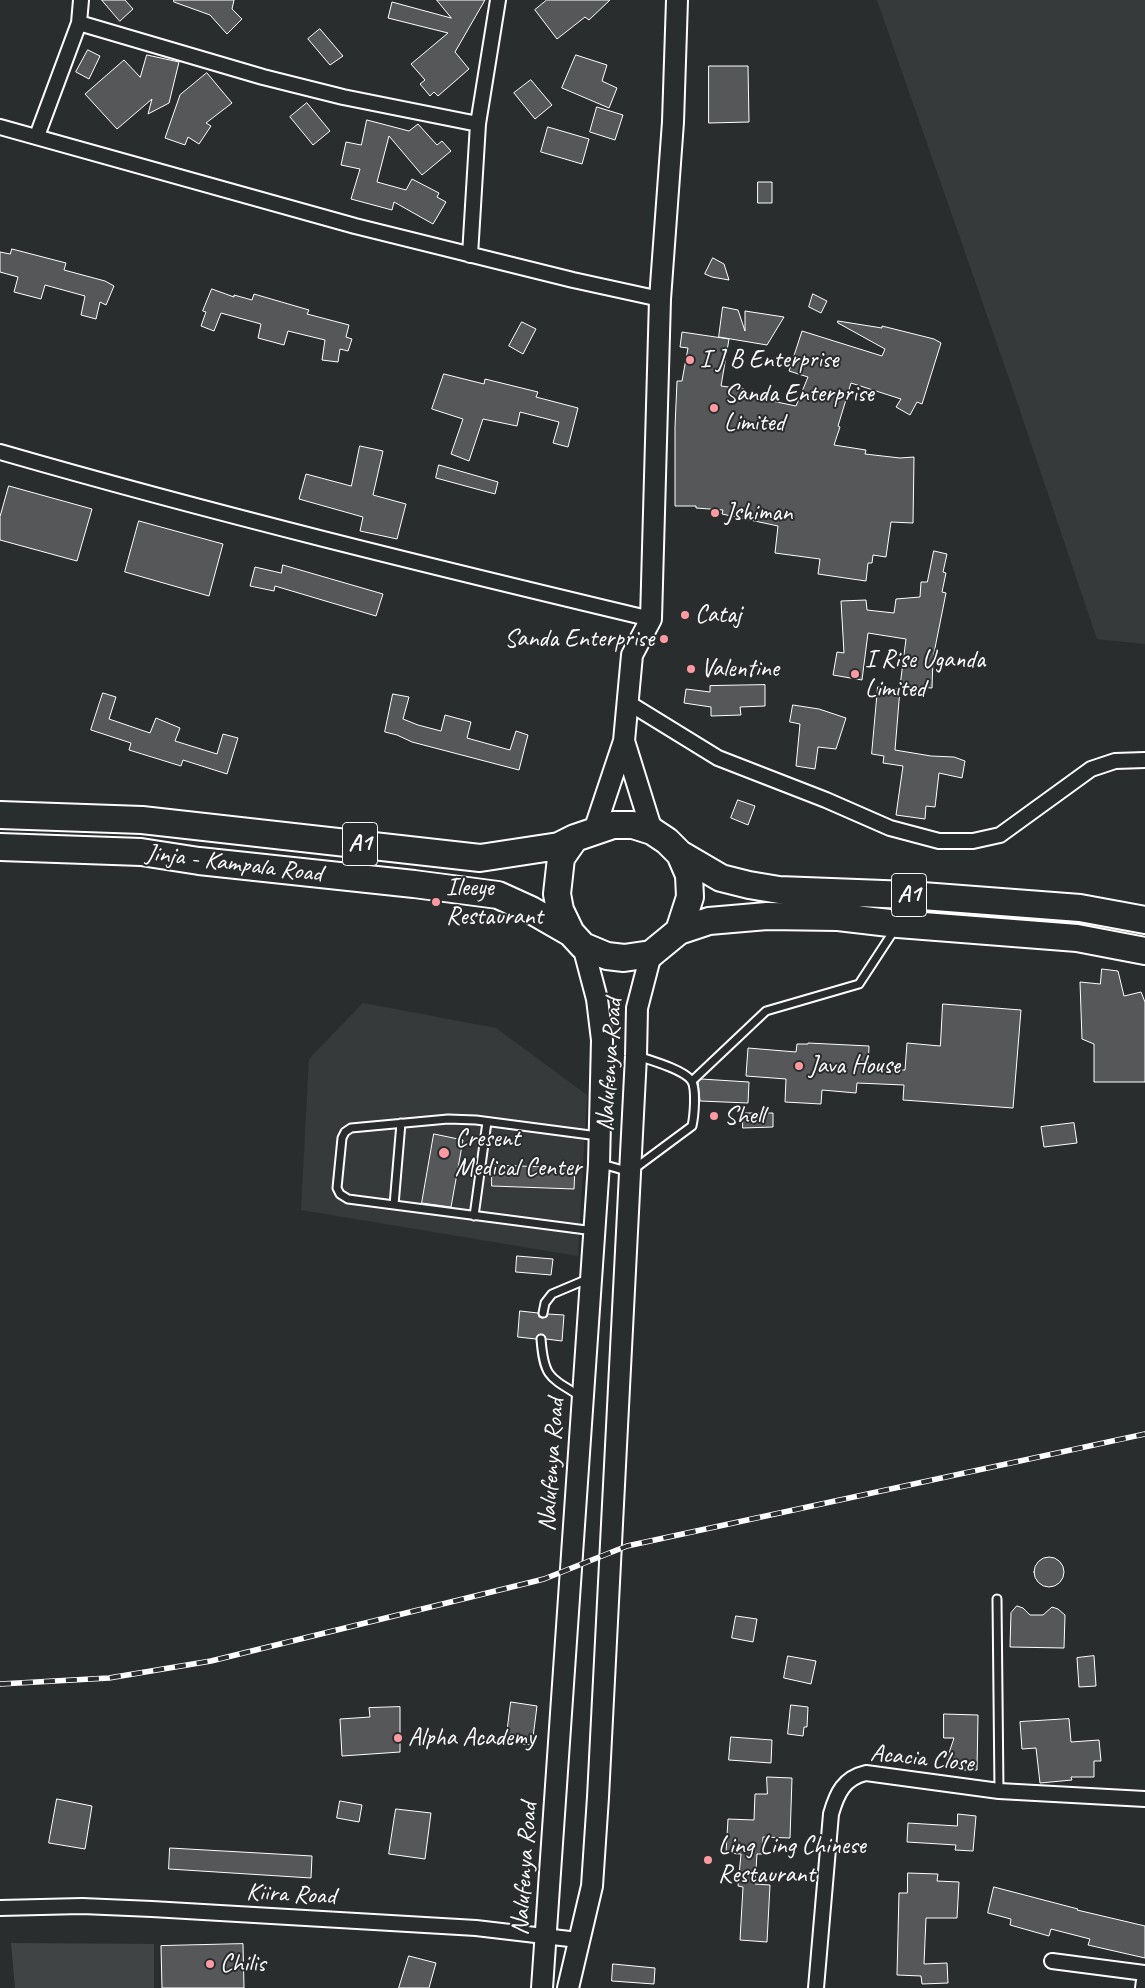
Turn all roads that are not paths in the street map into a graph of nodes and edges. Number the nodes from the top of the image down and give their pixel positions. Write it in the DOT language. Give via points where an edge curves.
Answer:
graph roads {
  1 [pos="82,0"];
  2 [pos="498,0"];
  3 [pos="677,0"];
  4 [pos="79,23"];
  5 [pos="478,124"];
  6 [pos="0,127"];
  7 [pos="37,136"];
  8 [pos="470,254"];
  9 [pos="660,300"];
  10 [pos="0,452"];
  11 [pos="651,619"];
  12 [pos="627,702"];
  13 [pos="624,741"];
  14 [pos="1145,760"];
  15 [pos="3,814"];
  16 [pos="652,831"];
  17 [pos="585,835"];
  18 [pos="0,848"];
  19 [pos="680,854"];
  20 [pos="1145,920"];
  21 [pos="898,924"];
  22 [pos="679,931"];
  23 [pos="577,940"];
  24 [pos="1145,951"];
  25 [pos="651,954"];
  26 [pos="636,1056"];
  27 [pos="692,1081"];
  28 [pos="487,1122"];
  29 [pos="401,1124"];
  30 [pos="600,1136"];
  31 [pos="599,1164"];
  32 [pos="630,1172"];
  33 [pos="394,1206"];
  34 [pos="474,1216"];
  35 [pos="594,1231"];
  36 [pos="591,1278"];
  37 [pos="543,1313"];
  38 [pos="541,1339"];
  39 [pos="582,1398"];
  40 [pos="997,1600"];
  41 [pos="999,1790"];
  42 [pos="1145,1799"];
  43 [pos="0,1908"];
  44 [pos="546,1936"];
  45 [pos="578,1940"];
  46 [pos="1052,1961"];
  47 [pos="1145,1973"];
  48 [pos="542,1988"];
  49 [pos="568,1988"];
  50 [pos="816,1988"];
  51 [pos="1143,1988"];
  1 -- 4 [label="street"];
  2 -- 5 [label="street"];
  3 -- 9 [label="street" via="673,122"];
  4 -- 5 [label="street" via="263,77"];
  4 -- 7 [label="street"];
  5 -- 8 [label="street"];
  6 -- 7 [label="street"];
  7 -- 8 [label="street" via="356,226"];
  8 -- 9 [label="street"];
  9 -- 11 [label="street"];
  10 -- 11 [label="street" via="436,567"];
  11 -- 12 [label="street" via="632,655"];
  12 -- 13 [label="street"];
  12 -- 14 [label="street" via="718,758 890,828 939,842 973,841 1000,835 1091,769 1115,761"];
  13 -- 16 [label="street"];
  13 -- 17 [label="street"];
  15 -- 17 [label="highway, Jinja - Kampala Road / A1" via="142,820 480,858 559,846"];
  16 -- 17 [label="highway, A1" via="633,825 613,825"];
  16 -- 19 [label="highway, A1"];
  17 -- 23 [label="highway" via="561,858 557,894 560,910"];
  18 -- 23 [label="highway, Jinja - Kampala Road / A1" via="142,852 498,895 530,910"];
  19 -- 20 [label="highway, A1" via="721,878 779,890 909,895 1080,908"];
  19 -- 22 [label="highway, A1" via="689,875 690,897"];
  21 -- 22 [label="highway, A1" via="838,917 767,916 709,921"];
  21 -- 24 [label="highway, A1" via="1077,938"];
  21 -- 27 [label="lane" via="859,984 766,1011"];
  22 -- 25 [label="highway, A1"];
  23 -- 25 [label="highway, A1" via="607,956 624,958"];
  23 -- 30 [label="street, Nalufenya Road" via="597,999 602,1040"];
  25 -- 26 [label="street, Nalufenya Road" via="637,1008"];
  26 -- 27 [label="lane" via="684,1074"];
  26 -- 32 [label="street, Nalufenya Road"];
  27 -- 32 [label="lane" via="692,1126"];
  28 -- 29 [label="lane" via="448,1119"];
  28 -- 30 [label="lane"];
  28 -- 34 [label="lane"];
  29 -- 33 [label="lane"];
  29 -- 33 [label="lane" via="351,1128 345,1132 336,1188 348,1199"];
  30 -- 31 [label="street, Nalufenya Road"];
  31 -- 32 [label="lane"];
  31 -- 35 [label="street, Nalufenya Road"];
  32 -- 45 [label="street, Nalufenya Road" via="592,1886"];
  33 -- 34 [label="lane"];
  34 -- 35 [label="lane"];
  35 -- 36 [label="street, Nalufenya Road"];
  36 -- 37 [label="lane" via="552,1294"];
  36 -- 39 [label="street, Nalufenya Road"];
  38 -- 39 [label="lane" via="548,1373"];
  39 -- 44 [label="street, Nalufenya Road"];
  40 -- 41 [label="lane"];
  41 -- 42 [label="street, Acacia Close"];
  41 -- 50 [label="street, Acacia Close" via="866,1772 843,1784 831,1814"];
  43 -- 44 [label="street, Kiira Road" via="82,1906 152,1909 476,1928"];
  44 -- 45 [label="street, Kiira Road"];
  44 -- 48 [label="street, Nalufenya Road"];
  45 -- 49 [label="street, Nalufenya Road"];
  46 -- 47 [label="street"];
  47 -- 51 [label="street"];
}
